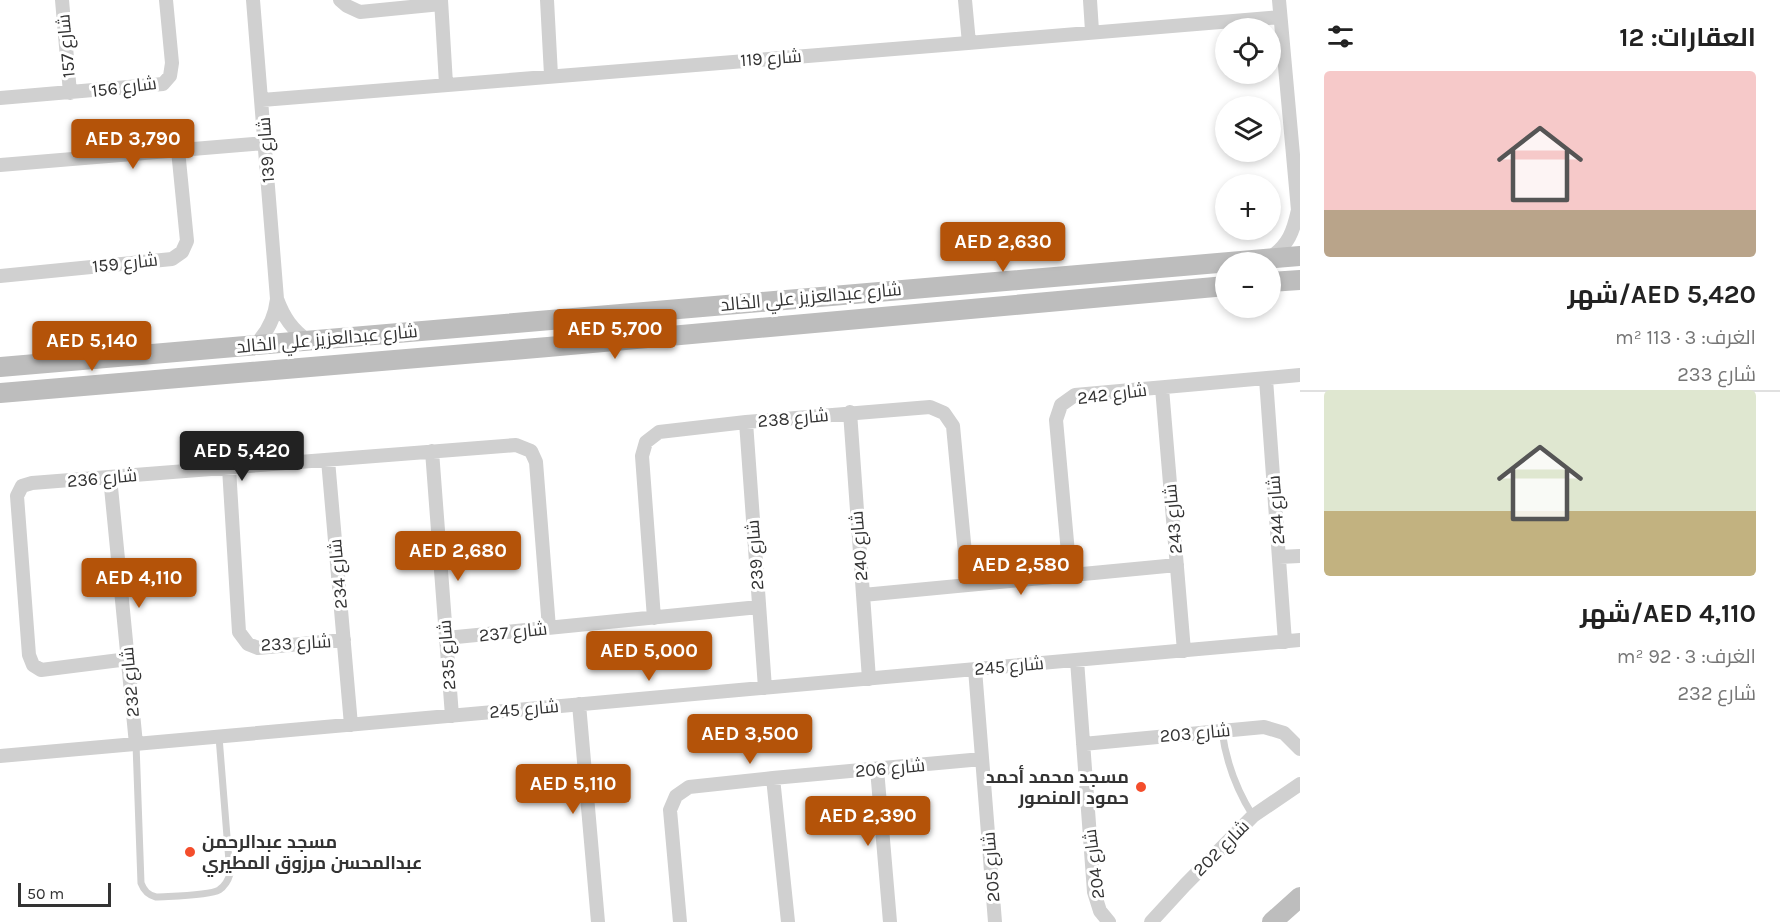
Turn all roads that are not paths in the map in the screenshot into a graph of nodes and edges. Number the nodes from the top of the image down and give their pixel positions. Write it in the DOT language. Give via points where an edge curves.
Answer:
graph roads {
  1 [pos="62,0"];
  2 [pos="166,0"];
  3 [pos="254,0"];
  4 [pos="340,0"];
  5 [pos="548,0"];
  6 [pos="965,0"];
  7 [pos="1090,0"];
  8 [pos="1279,0"];
  9 [pos="441,2"];
  10 [pos="1280,17"];
  11 [pos="1092,31"];
  12 [pos="969,42"];
  13 [pos="551,75"];
  14 [pos="446,84"];
  15 [pos="70,93"];
  16 [pos="0,98"];
  17 [pos="262,100"];
  18 [pos="264,143"];
  19 [pos="178,150"];
  20 [pos="0,165"];
  21 [pos="1299,213"];
  22 [pos="1277,252"];
  23 [pos="1300,256"];
  24 [pos="1281,257"];
  25 [pos="1215,263"];
  26 [pos="1095,273"];
  27 [pos="0,276"];
  28 [pos="1300,280"];
  29 [pos="1281,281"];
  30 [pos="1215,287"];
  31 [pos="278,299"];
  32 [pos="667,309"];
  33 [pos="984,309"];
  34 [pos="308,340"];
  35 [pos="255,345"];
  36 [pos="548,347"];
  37 [pos="114,357"];
  38 [pos="89,359"];
  39 [pos="0,367"];
  40 [pos="1300,375"];
  41 [pos="1266,379"];
  42 [pos="116,383"];
  43 [pos="92,385"];
  44 [pos="1162,388"];
  45 [pos="0,393"];
  46 [pos="850,412"];
  47 [pos="746,422"];
  48 [pos="432,452"];
  49 [pos="328,460"];
  50 [pos="229,468"];
  51 [pos="110,477"];
  52 [pos="1300,556"];
  53 [pos="1279,557"];
  54 [pos="1177,566"];
  55 [pos="1070,575"];
  56 [pos="968,585"];
  57 [pos="862,595"];
  58 [pos="759,607"];
  59 [pos="654,618"];
  60 [pos="549,628"];
  61 [pos="446,638"];
  62 [pos="344,640"];
  63 [pos="1300,640"];
  64 [pos="1286,642"];
  65 [pos="1184,651"];
  66 [pos="128,659"];
  67 [pos="1077,660"];
  68 [pos="975,669"];
  69 [pos="869,679"];
  70 [pos="765,688"];
  71 [pos="579,704"];
  72 [pos="452,716"];
  73 [pos="351,725"];
  74 [pos="1222,731"];
  75 [pos="219,737"];
  76 [pos="136,744"];
  77 [pos="1083,744"];
  78 [pos="1300,748"];
  79 [pos="0,756"];
  80 [pos="982,759"];
  81 [pos="877,769"];
  82 [pos="773,778"];
  83 [pos="1300,784"];
  84 [pos="1253,816"];
  85 [pos="1300,897"];
  86 [pos="598,922"];
  87 [pos="680,922"];
  88 [pos="788,922"];
  89 [pos="890,922"];
  90 [pos="995,922"];
  91 [pos="1109,922"];
  92 [pos="1151,922"];
  93 [pos="1272,922"];
  1 -- 15 [label="street, شارع 157"];
  2 -- 15 [label="street, شارع 156" via="172,63 170,76 163,84"];
  3 -- 17 [label="street, شارع 139"];
  4 -- 9 [label="street" via="360,12"];
  5 -- 13 [label="street"];
  6 -- 12 [label="street"];
  7 -- 11 [label="street"];
  8 -- 10 [label="street"];
  9 -- 14 [label="street"];
  10 -- 11 [label="street, شارع 119"];
  10 -- 21 [label="street"];
  11 -- 12 [label="street, شارع 119"];
  12 -- 13 [label="street, شارع 119"];
  13 -- 14 [label="street, شارع 119"];
  14 -- 17 [label="street, شارع 119"];
  15 -- 16 [label="street, شارع 156"];
  17 -- 18 [label="street, شارع 139"];
  18 -- 19 [label="street"];
  18 -- 31 [label="street, شارع 139"];
  19 -- 20 [label="street"];
  19 -- 27 [label="street, شارع 159" via="187,241 182,252 172,259"];
  21 -- 22 [label="street" via="1289,239"];
  23 -- 24 [label="street, شارع عبدالعزيز علي الخالد"];
  25 -- 26 [label="street, شارع عبدالعزيز علي الخالد"];
  26 -- 32 [label="street, شارع عبدالعزيز علي الخالد"];
  26 -- 33 [label="street" via="1058,286 980,294 977,302"];
  28 -- 29 [label="street"];
  30 -- 33 [label="street, شارع عبدالعزيز علي الخالد"];
  31 -- 34 [label="street, شارع 139" via="288,323"];
  31 -- 35 [label="street, شارع 139" via="273,319"];
  32 -- 34 [label="street, شارع عبدالعزيز علي الخالد"];
  32 -- 36 [label="street" via="667,320 658,326 585,332"];
  33 -- 36 [label="street, شارع عبدالعزيز علي الخالد"];
  34 -- 35 [label="street, شارع عبدالعزيز علي الخالد"];
  35 -- 37 [label="street, شارع عبدالعزيز علي الخالد"];
  36 -- 42 [label="street, شارع عبدالعزيز علي الخالد"];
  37 -- 38 [label="street, شارع عبدالعزيز علي الخالد"];
  37 -- 42 [label="street" via="111,369"];
  38 -- 39 [label="street, شارع عبدالعزيز علي الخالد"];
  38 -- 43 [label="street" via="95,371"];
  40 -- 41 [label="street, شارع 242"];
  41 -- 44 [label="street, شارع 242"];
  41 -- 53 [label="street, شارع 244"];
  42 -- 43 [label="street, شارع عبدالعزيز علي الخالد"];
  43 -- 45 [label="street, شارع عبدالعزيز علي الخالد"];
  44 -- 54 [label="street, شارع 243"];
  44 -- 55 [label="street, شارع 242" via="1076,395 1061,405 1056,420"];
  46 -- 47 [label="street, شارع 238"];
  46 -- 56 [label="street, شارع 238" via="930,407 944,413 953,426"];
  46 -- 57 [label="street, شارع 240"];
  47 -- 58 [label="street, شارع 239"];
  47 -- 59 [label="street, شارع 238" via="659,432 646,442 642,456"];
  48 -- 49 [label="street, شارع 236"];
  48 -- 60 [label="street, شارع 236" via="516,445 531,451 536,462"];
  48 -- 61 [label="street, شارع 235"];
  49 -- 50 [label="street, شارع 236"];
  49 -- 62 [label="street, شارع 234"];
  50 -- 51 [label="street, شارع 236"];
  50 -- 62 [label="street, شارع 233" via="239,632 248,644 258,648"];
  51 -- 66 [label="street, شارع 232"];
  51 -- 66 [label="street, شارع 236" via="32,483 22,486 17,496 30,655 33,665 41,669"];
  52 -- 53 [label="street"];
  53 -- 64 [label="street, شارع 244"];
  54 -- 55 [label="street"];
  54 -- 65 [label="street, شارع 243"];
  55 -- 56 [label="street"];
  56 -- 57 [label="street"];
  57 -- 69 [label="street, شارع 240"];
  58 -- 59 [label="street, شارع 237"];
  58 -- 70 [label="street, شارع 239"];
  59 -- 60 [label="street, شارع 237"];
  60 -- 61 [label="street, شارع 237"];
  61 -- 72 [label="street, شارع 235"];
  62 -- 73 [label="street, شارع 234"];
  63 -- 64 [label="street, شارع 245"];
  64 -- 65 [label="street, شارع 245"];
  65 -- 67 [label="street, شارع 245"];
  66 -- 76 [label="street, شارع 232"];
  67 -- 68 [label="street, شارع 245"];
  67 -- 77 [label="street, شارع 204"];
  68 -- 69 [label="street, شارع 245"];
  68 -- 80 [label="street, شارع 205"];
  69 -- 70 [label="street, شارع 245"];
  70 -- 71 [label="street, شارع 245"];
  71 -- 72 [label="street, شارع 245"];
  71 -- 86 [label="street"];
  72 -- 73 [label="street, شارع 245"];
  73 -- 75 [label="street, شارع 245"];
  74 -- 77 [label="street, شارع 203"];
  74 -- 78 [label="street, شارع 203" via="1264,727 1284,733"];
  74 -- 84 [label="lane" via="1232,776"];
  75 -- 76 [label="street, شارع 245"];
  75 -- 76 [label="lane" via="230,874 220,890 208,893 156,897 143,888"];
  76 -- 79 [label="street, شارع 245"];
  77 -- 91 [label="street, شارع 204" via="1094,892 1100,911"];
  80 -- 81 [label="street, شارع 206"];
  80 -- 90 [label="street, شارع 205"];
  81 -- 82 [label="street, شارع 206"];
  81 -- 89 [label="street"];
  82 -- 87 [label="street, شارع 206" via="689,787 676,795 670,810"];
  82 -- 88 [label="street"];
  83 -- 84 [label="street, شارع 202"];
  84 -- 92 [label="street, شارع 202"];
  85 -- 93 [label="street"];
}
